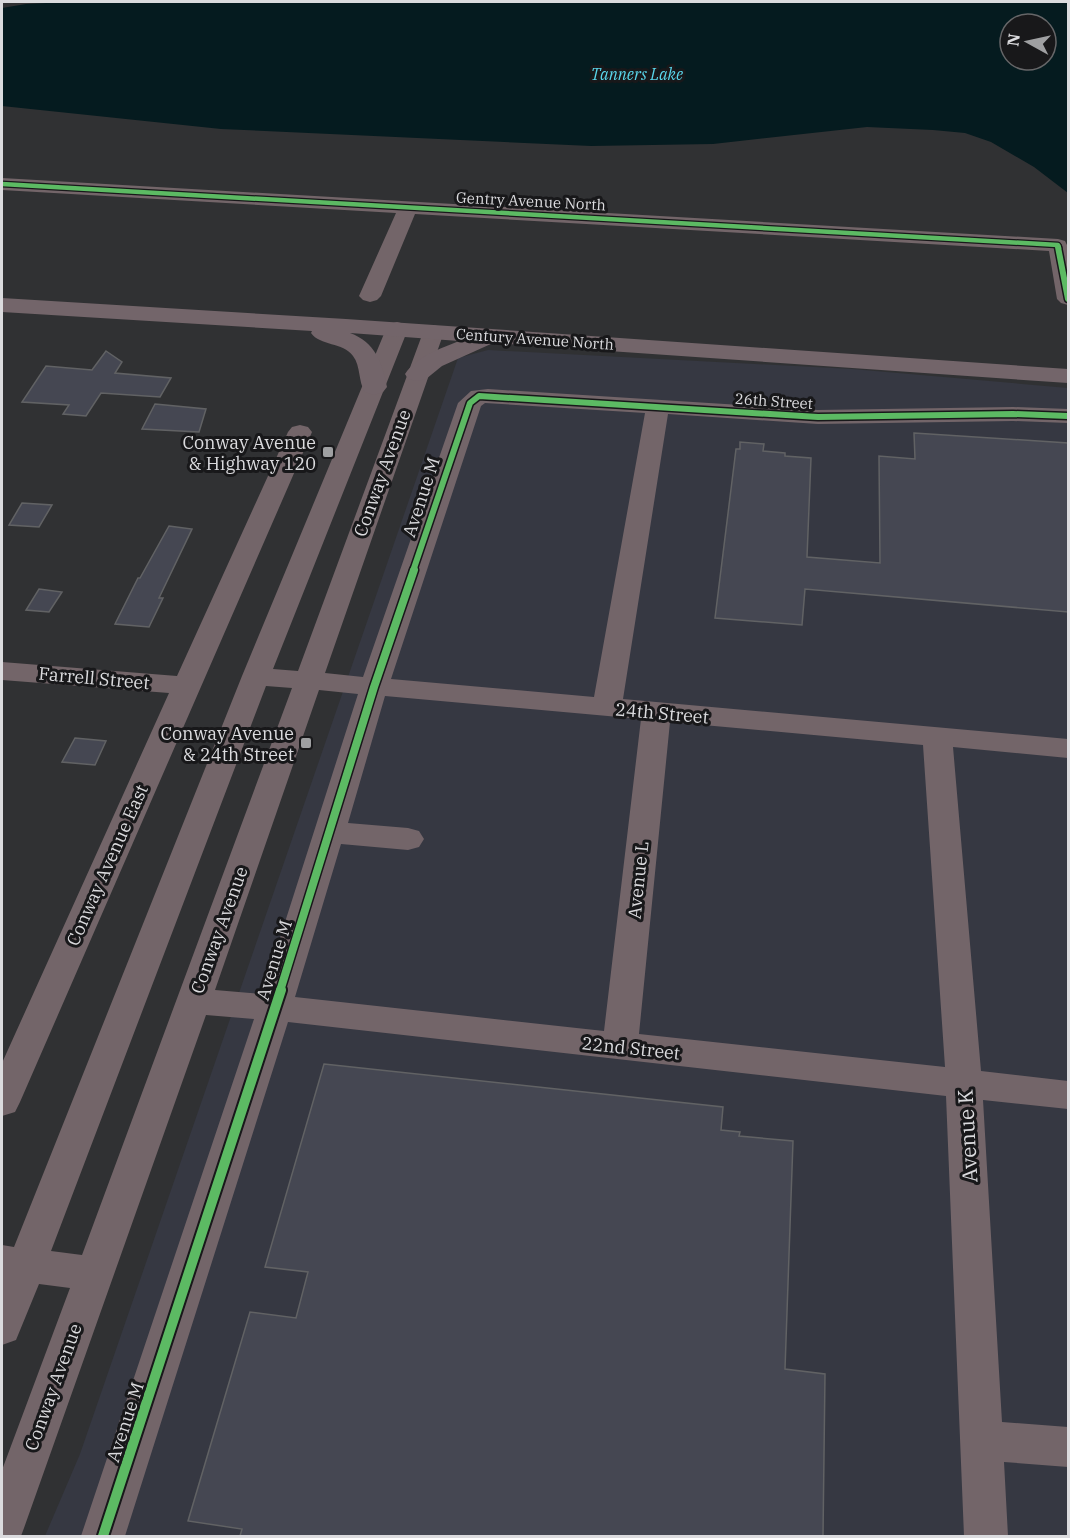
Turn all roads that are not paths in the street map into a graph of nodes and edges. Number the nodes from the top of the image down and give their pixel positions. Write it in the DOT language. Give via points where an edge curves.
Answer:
graph roads {
  1 [pos="2,184"];
  2 [pos="408,207"];
  3 [pos="370,296"];
  4 [pos="1068,297"];
  5 [pos="2,305"];
  6 [pos="281,322"];
  7 [pos="397,329"];
  8 [pos="433,332"];
  9 [pos="492,336"];
  10 [pos="417,374"];
  11 [pos="1068,376"];
  12 [pos="374,387"];
  13 [pos="479,396"];
  14 [pos="658,407"];
  15 [pos="1068,417"];
  16 [pos="300,432"];
  17 [pos="2,671"];
  18 [pos="256,676"];
  19 [pos="308,681"];
  20 [pos="187,686"];
  21 [pos="374,687"];
  22 [pos="607,707"];
  23 [pos="656,712"];
  24 [pos="937,737"];
  25 [pos="1068,748"];
  26 [pos="329,832"];
  27 [pos="408,839"];
  28 [pos="194,1001"];
  29 [pos="275,1008"];
  30 [pos="620,1047"];
  31 [pos="964,1084"];
  32 [pos="1068,1095"];
  33 [pos="2,1102"];
  34 [pos="14,1264"];
  35 [pos="94,1274"];
  36 [pos="2,1327"];
  37 [pos="981,1440"];
  38 [pos="1068,1447"];
  39 [pos="2,1528"];
  40 [pos="103,1536"];
  41 [pos="986,1536"];
  1 -- 2 [label="street, Gentry Avenue North"];
  2 -- 3 [label="street"];
  2 -- 4 [label="street, Gentry Avenue North" via="1058,245"];
  5 -- 6 [label="main road, Century Avenue North"];
  6 -- 7 [label="main road, Century Avenue North"];
  6 -- 12 [label="main road" via="357,345 369,360"];
  7 -- 8 [label="main road, Century Avenue North"];
  7 -- 12 [label="street, Conway Avenue"];
  8 -- 9 [label="main road, Century Avenue North"];
  8 -- 10 [label="street, Conway Avenue"];
  9 -- 10 [label="main road" via="451,351"];
  9 -- 11 [label="main road, Century Avenue North"];
  10 -- 19 [label="street, Conway Avenue"];
  12 -- 18 [label="street, Conway Avenue"];
  13 -- 14 [label="street, 26th Street"];
  13 -- 21 [label="street, Avenue M" via="465,412"];
  14 -- 15 [label="street, 26th Street" via="818,417"];
  14 -- 22 [label="street"];
  16 -- 20 [label="street, Conway Avenue East"];
  17 -- 20 [label="street, Farrell Street"];
  18 -- 19 [label="street, 24th Street"];
  18 -- 34 [label="street, Conway Avenue"];
  19 -- 21 [label="street, 24th Street"];
  19 -- 28 [label="street, Conway Avenue"];
  20 -- 33 [label="street, Conway Avenue East"];
  21 -- 22 [label="street, 24th Street"];
  21 -- 26 [label="street, Avenue M"];
  22 -- 23 [label="street, 24th Street"];
  23 -- 24 [label="street, 24th Street"];
  23 -- 30 [label="street, Avenue L"];
  24 -- 25 [label="street, 24th Street"];
  24 -- 31 [label="street, Avenue K"];
  26 -- 27 [label="street"];
  26 -- 29 [label="street, Avenue M"];
  28 -- 29 [label="street, 22nd Street"];
  28 -- 35 [label="street, Conway Avenue"];
  29 -- 30 [label="street, 22nd Street"];
  29 -- 40 [label="street, Avenue M"];
  30 -- 31 [label="street, 22nd Street"];
  31 -- 32 [label="street, 22nd Street"];
  31 -- 37 [label="street, Avenue K"];
  34 -- 35 [label="street"];
  34 -- 36 [label="street, Conway Avenue"];
  35 -- 39 [label="street, Conway Avenue"];
  37 -- 38 [label="street"];
  37 -- 41 [label="street, Avenue K"];
}
